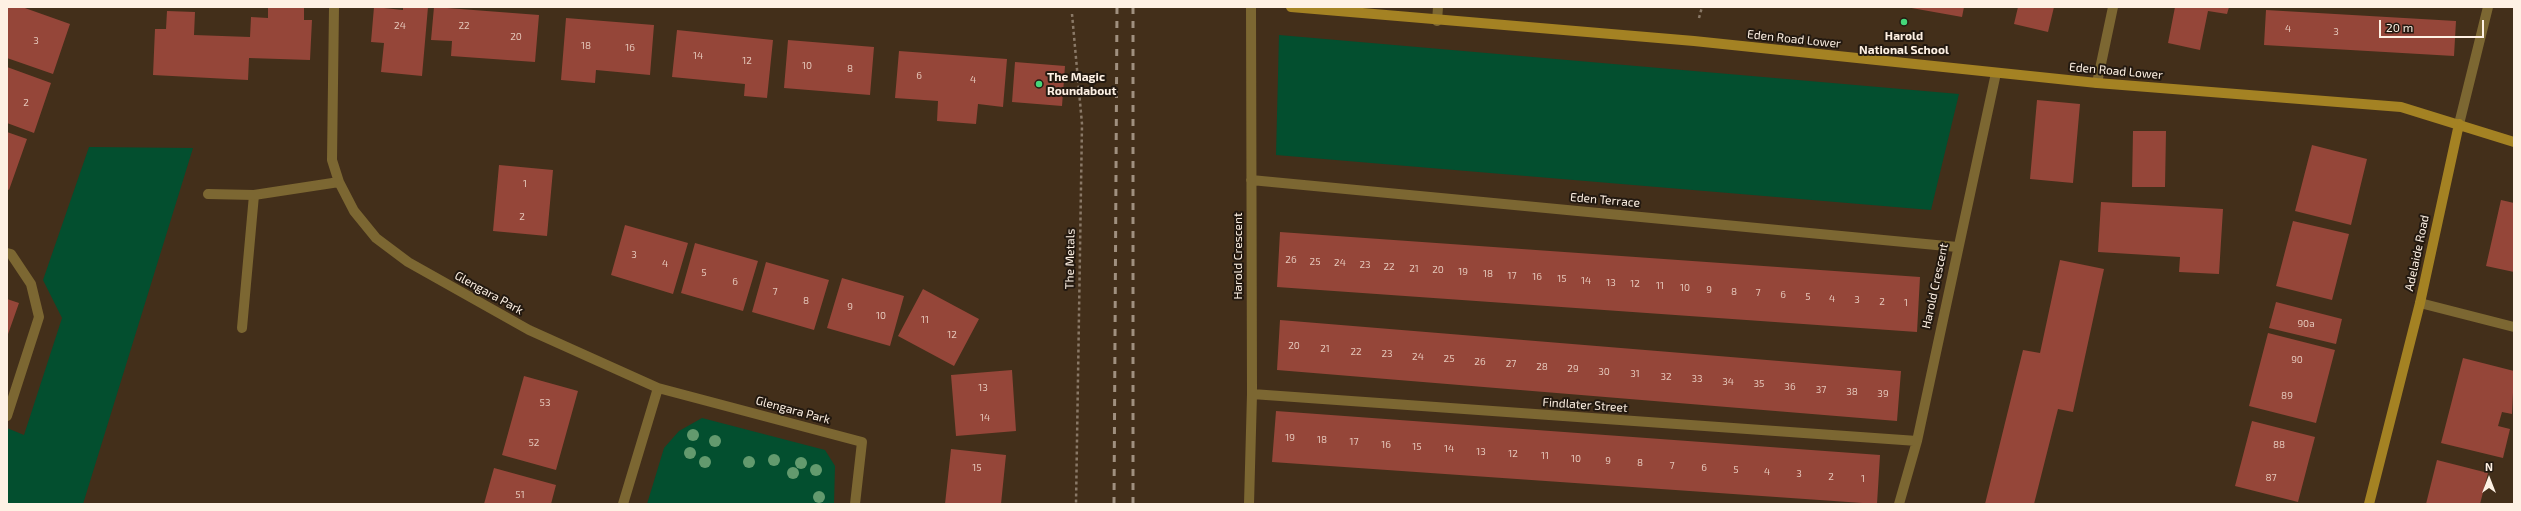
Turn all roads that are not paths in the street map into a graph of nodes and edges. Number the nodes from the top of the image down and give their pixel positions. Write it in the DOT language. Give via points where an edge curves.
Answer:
graph roads {
  1 [pos="334,7"];
  2 [pos="1251,7"];
  3 [pos="1291,7"];
  4 [pos="1438,7"];
  5 [pos="2112,7"];
  6 [pos="2488,7"];
  7 [pos="1436,21"];
  8 [pos="1996,73"];
  9 [pos="2097,83"];
  10 [pos="2459,124"];
  11 [pos="2514,142"];
  12 [pos="1251,180"];
  13 [pos="339,182"];
  14 [pos="208,194"];
  15 [pos="254,195"];
  16 [pos="1957,247"];
  17 [pos="7,253"];
  18 [pos="2420,303"];
  19 [pos="2514,327"];
  20 [pos="242,328"];
  21 [pos="658,388"];
  22 [pos="1252,394"];
  23 [pos="7,416"];
  24 [pos="1916,441"];
  25 [pos="623,504"];
  26 [pos="855,504"];
  27 [pos="1249,504"];
  28 [pos="1899,504"];
  29 [pos="2368,504"];
  1 -- 13 [label="street, Glengara Park" via="332,160"];
  2 -- 12 [label="street, Harold Crescent"];
  3 -- 7 [label="street, Eden Road Lower"];
  4 -- 7 [label="street"];
  5 -- 9 [label="street"];
  6 -- 10 [label="street, Adelaide Road"];
  7 -- 8 [label="street, Eden Road Lower" via="1694,41"];
  8 -- 9 [label="street, Eden Road Lower"];
  8 -- 16 [label="street, Harold Crescent"];
  9 -- 10 [label="street, Eden Road Lower" via="2401,107"];
  10 -- 11 [label="street, Eden Road Lower"];
  10 -- 18 [label="street, Adelaide Road"];
  12 -- 16 [label="street, Eden Terrace"];
  12 -- 22 [label="street, Harold Crescent"];
  13 -- 15 [label="street"];
  13 -- 21 [label="street, Glengara Park" via="354,211 372,233 408,262 529,330"];
  14 -- 15 [label="street"];
  15 -- 20 [label="street"];
  16 -- 24 [label="street, Harold Crescent"];
  17 -- 23 [label="street" via="11,254 31,284 39,318"];
  18 -- 19 [label="street"];
  18 -- 29 [label="street, Adelaide Road"];
  21 -- 25 [label="street"];
  21 -- 26 [label="street, Glengara Park" via="862,442"];
  22 -- 24 [label="street, Findlater Street"];
  22 -- 27 [label="street, Harold Crescent"];
  24 -- 28 [label="street, Harold Crescent"];
}
